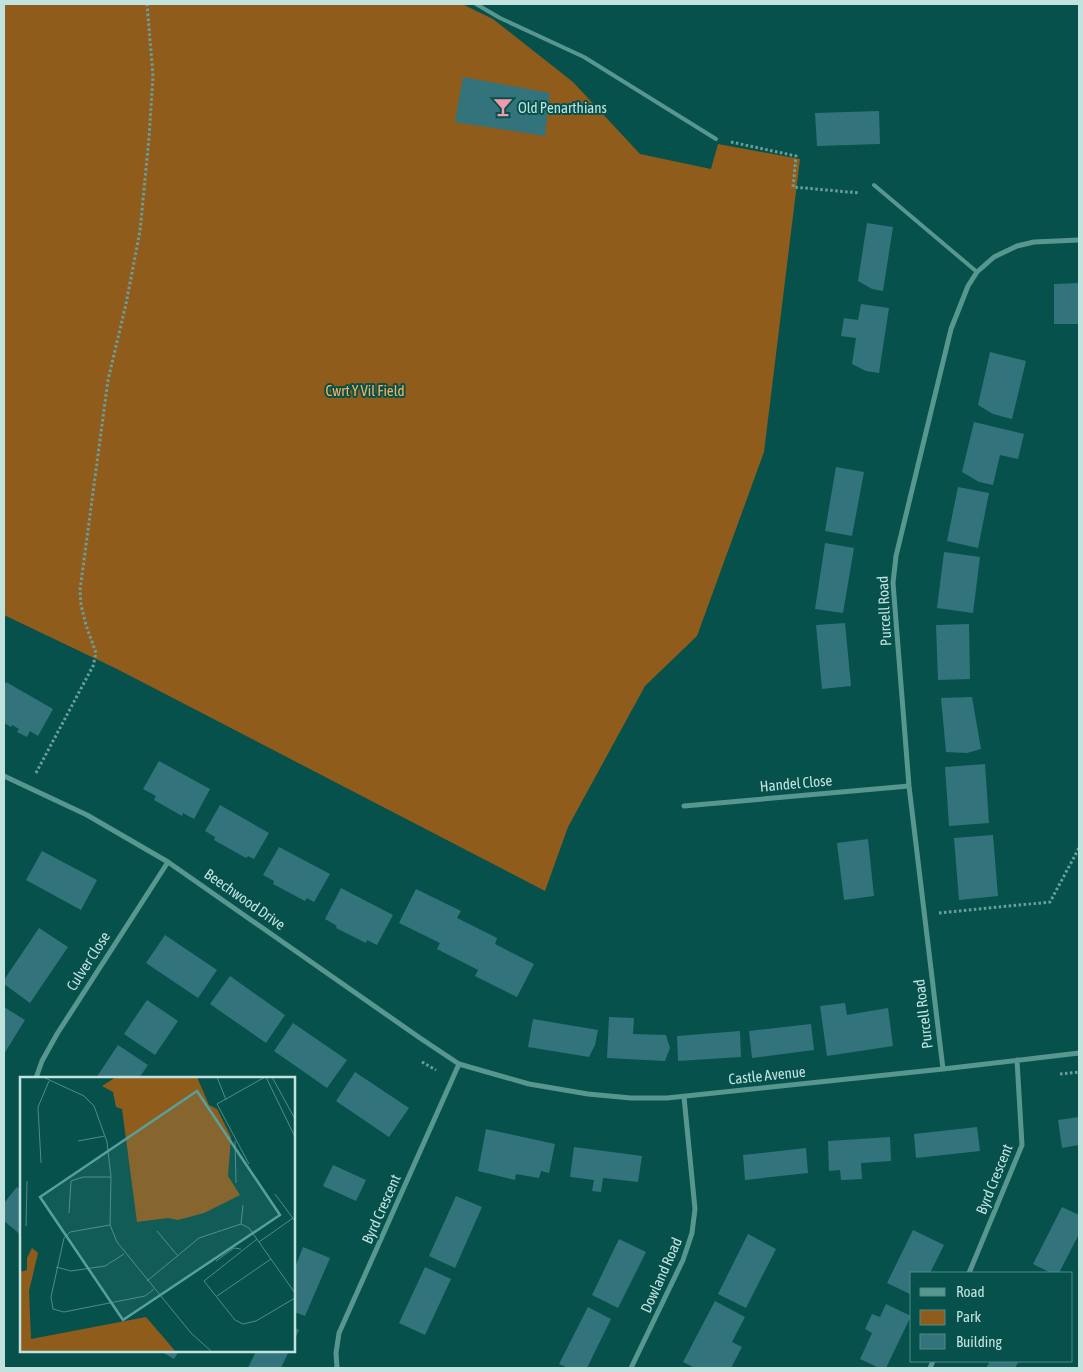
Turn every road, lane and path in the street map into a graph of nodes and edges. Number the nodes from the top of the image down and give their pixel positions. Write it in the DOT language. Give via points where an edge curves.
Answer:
graph roads {
  1 [pos="147,4"];
  2 [pos="476,4"];
  3 [pos="716,139"];
  4 [pos="874,185"];
  5 [pos="886,195"];
  6 [pos="1079,240"];
  7 [pos="977,272"];
  8 [pos="36,774"];
  9 [pos="4,776"];
  10 [pos="909,786"];
  11 [pos="684,806"];
  12 [pos="1079,848"];
  13 [pos="168,862"];
  14 [pos="924,914"];
  15 [pos="1079,1053"];
  16 [pos="1017,1060"];
  17 [pos="459,1064"];
  18 [pos="943,1069"];
  19 [pos="36,1077"];
  20 [pos="684,1096"];
  21 [pos="969,1272"];
  22 [pos="337,1368"];
  23 [pos="631,1368"];
  1 -- 8 [label="path" via="153,76 140,231 108,380 80,590 81,605 96,657"];
  2 -- 3 [label="lane" via="584,57"];
  3 -- 5 [label="path" via="796,156 793,187"];
  4 -- 5 [label="lane"];
  5 -- 7 [label="lane"];
  6 -- 7 [label="street, Purcell Road" via="1017,246 994,257"];
  7 -- 10 [label="street, Purcell Road" via="951,329 894,569"];
  9 -- 13 [label="street, Beechwood Drive" via="88,815"];
  10 -- 11 [label="street, Handel Close"];
  10 -- 14 [label="street, Purcell Road"];
  12 -- 14 [label="path" via="1050,902"];
  13 -- 17 [label="street, Beechwood Drive"];
  13 -- 19 [label="street, Culver Close" via="57,1034"];
  14 -- 18 [label="street, Purcell Road"];
  15 -- 16 [label="street, Castle Avenue"];
  16 -- 18 [label="street, Castle Avenue"];
  16 -- 21 [label="street, Byrd Crescent" via="1022,1144"];
  17 -- 20 [label="street, Castle Avenue" via="529,1084 588,1094 632,1098"];
  17 -- 22 [label="street, Byrd Crescent" via="339,1332"];
  18 -- 20 [label="street, Castle Avenue"];
  20 -- 23 [label="street, Dowland Road" via="695,1210 692,1233 683,1260"];
}
